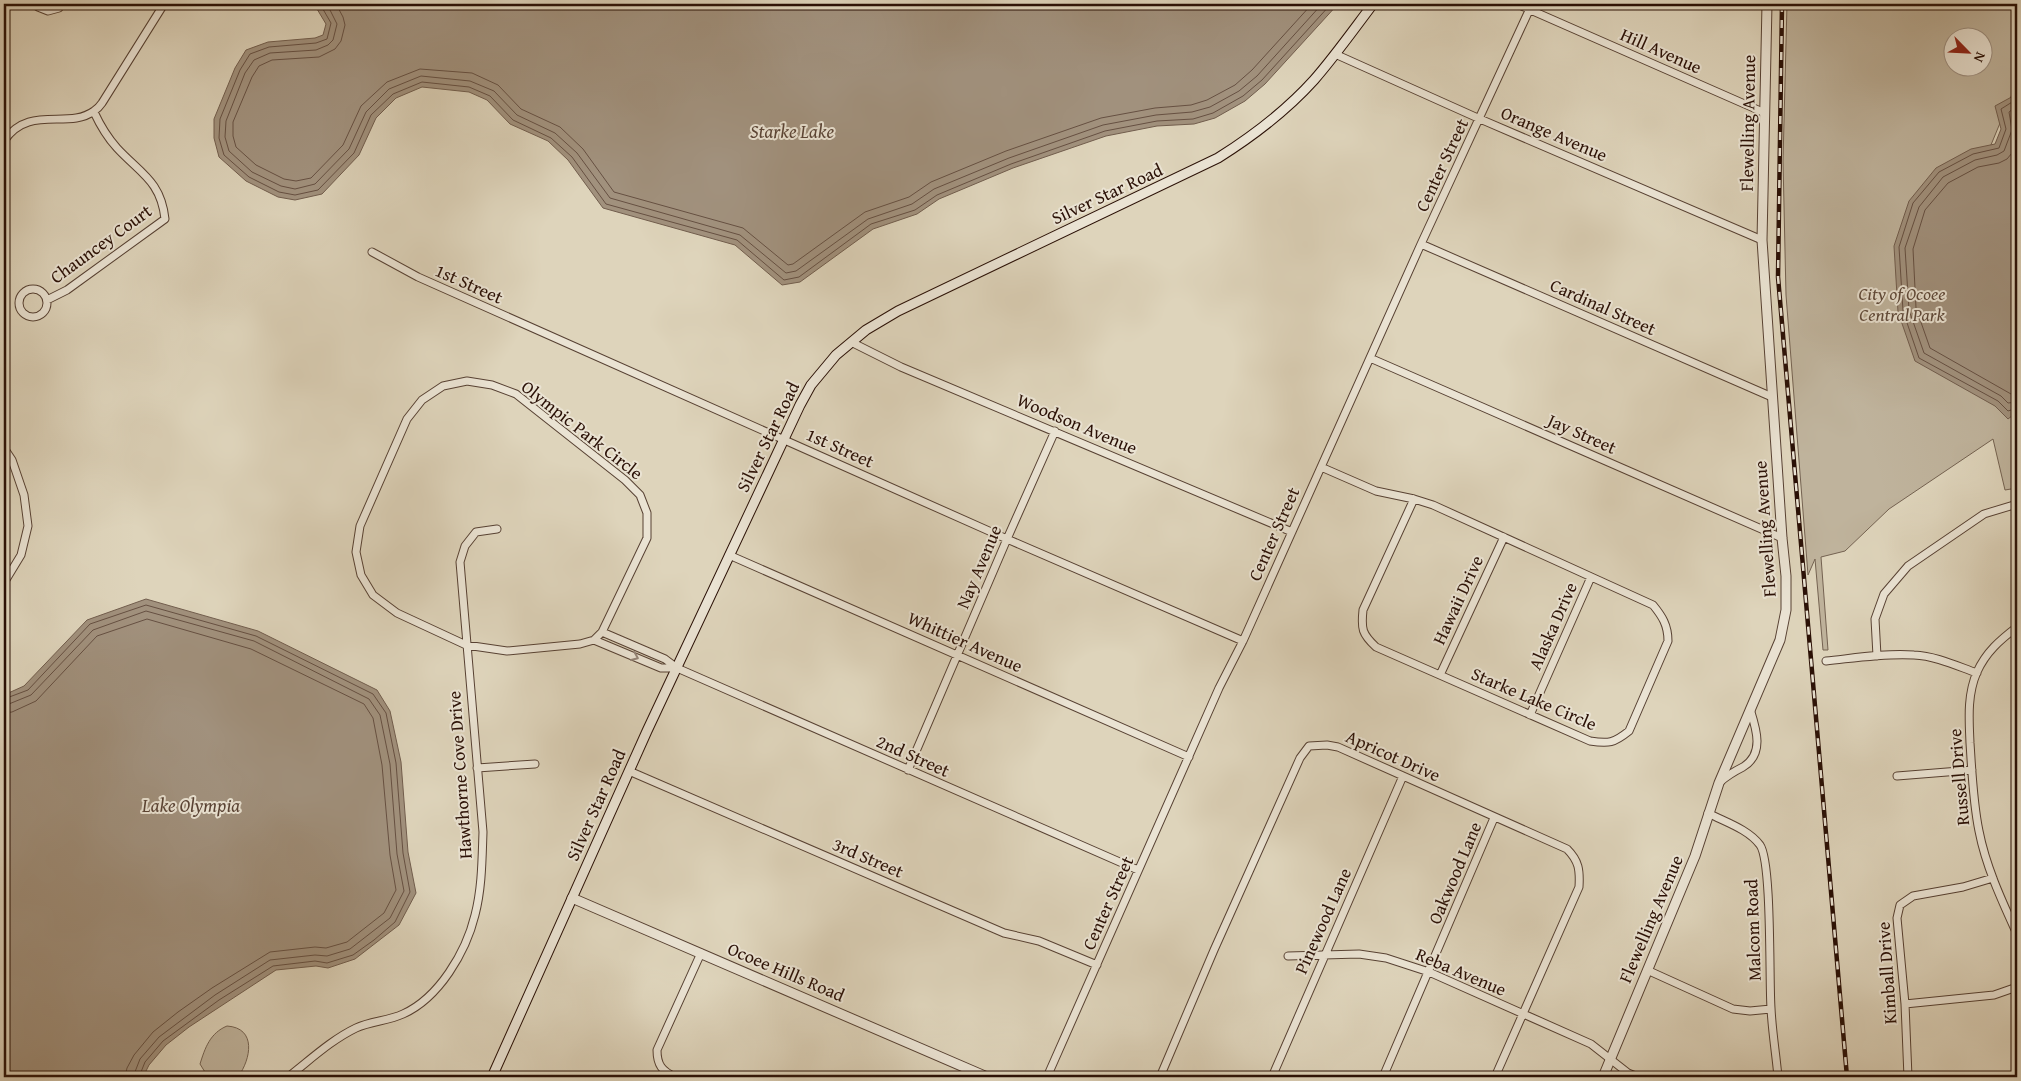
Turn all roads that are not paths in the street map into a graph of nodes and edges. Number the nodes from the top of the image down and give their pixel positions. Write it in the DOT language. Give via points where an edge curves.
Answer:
graph roads {
  1 [pos="37,4"];
  2 [pos="61,4"];
  3 [pos="164,4"];
  4 [pos="1373,4"];
  5 [pos="1517,4"];
  6 [pos="1767,4"];
  7 [pos="1530,6"];
  8 [pos="1335,54"];
  9 [pos="94,112"];
  10 [pos="1765,113"];
  11 [pos="1480,119"];
  12 [pos="5,135"];
  13 [pos="1762,240"];
  14 [pos="1421,244"];
  15 [pos="372,252"];
  16 [pos="47,300"];
  17 [pos="851,342"];
  18 [pos="1370,358"];
  19 [pos="1772,397"];
  20 [pos="1055,431"];
  21 [pos="784,440"];
  22 [pos="4,448"];
  23 [pos="1321,467"];
  24 [pos="1414,499"];
  25 [pos="2017,504"];
  26 [pos="497,529"];
  27 [pos="1292,532"];
  28 [pos="1504,537"];
  29 [pos="1782,538"];
  30 [pos="1007,539"];
  31 [pos="729,555"];
  32 [pos="1591,577"];
  33 [pos="4,583"];
  34 [pos="2017,627"];
  35 [pos="602,632"];
  36 [pos="594,640"];
  37 [pos="1243,641"];
  38 [pos="466,644"];
  39 [pos="958,656"];
  40 [pos="1877,656"];
  41 [pos="1826,661"];
  42 [pos="676,668"];
  43 [pos="1977,673"];
  44 [pos="1440,675"];
  45 [pos="1750,709"];
  46 [pos="1530,715"];
  47 [pos="1189,756"];
  48 [pos="535,764"];
  49 [pos="477,768"];
  50 [pos="908,770"];
  51 [pos="1972,770"];
  52 [pos="629,771"];
  53 [pos="1403,776"];
  54 [pos="1897,776"];
  55 [pos="1719,783"];
  56 [pos="1708,813"];
  57 [pos="1494,818"];
  58 [pos="1138,870"];
  59 [pos="1993,878"];
  60 [pos="572,898"];
  61 [pos="2017,934"];
  62 [pos="701,953"];
  63 [pos="1325,954"];
  64 [pos="1288,956"];
  65 [pos="1097,965"];
  66 [pos="1647,970"];
  67 [pos="1429,972"];
  68 [pos="2017,988"];
  69 [pos="1905,1004"];
  70 [pos="1771,1009"];
  71 [pos="1523,1014"];
  72 [pos="1611,1059"];
  73 [pos="288,1077"];
  74 [pos="492,1077"];
  75 [pos="675,1077"];
  76 [pos="987,1077"];
  77 [pos="1047,1077"];
  78 [pos="1160,1077"];
  79 [pos="1272,1077"];
  80 [pos="1383,1077"];
  81 [pos="1495,1077"];
  82 [pos="1603,1077"];
  83 [pos="1638,1077"];
  84 [pos="1778,1077"];
  85 [pos="1908,1077"];
  1 -- 2 [label="street" via="48,11 59,8"];
  3 -- 9 [label="street"];
  4 -- 8 [label="street, Silver Star Road"];
  5 -- 7 [label="street, Hill Avenue"];
  6 -- 10 [label="street, Flewelling Avenue"];
  7 -- 10 [label="street, Hill Avenue"];
  7 -- 11 [label="street, Center Street"];
  8 -- 11 [label="street, Orange Avenue"];
  8 -- 17 [label="street, Silver Star Road" via="1282,111 1251,137 1218,158 898,311"];
  9 -- 12 [label="street" via="80,117 41,119 20,125"];
  9 -- 16 [label="street, Chauncey Court" via="101,128 116,147 154,184 163,203 165,220 67,290"];
  10 -- 13 [label="street, Flewelling Avenue"];
  11 -- 13 [label="street, Orange Avenue"];
  11 -- 14 [label="street, Center Street"];
  13 -- 19 [label="street, Flewelling Avenue"];
  14 -- 18 [label="street, Center Street"];
  14 -- 19 [label="street, Cardinal Street"];
  15 -- 21 [label="street, 1st Street" via="418,278"];
  16 -- 16 [label="street, Chauncey Court" via="41,290 30,289 20,296 19,307 26,316 37,318 46,311"];
  17 -- 20 [label="street, Woodson Avenue" via="900,367"];
  17 -- 21 [label="street, Silver Star Road" via="811,385"];
  18 -- 23 [label="street, Center Street"];
  18 -- 29 [label="street, Jay Street"];
  19 -- 29 [label="street, Flewelling Avenue"];
  20 -- 27 [label="street, Woodson Avenue"];
  20 -- 30 [label="street, Nay Avenue"];
  21 -- 30 [label="street, 1st Street"];
  21 -- 31 [label="street, Silver Star Road"];
  22 -- 33 [label="street" via="12,460 24,495 28,526 21,555"];
  23 -- 24 [label="street, Starke Lake Circle" via="1376,491"];
  23 -- 27 [label="street, Center Street"];
  24 -- 28 [label="street, Starke Lake Circle"];
  24 -- 44 [label="street, Starke Lake Circle" via="1363,610 1361,627 1366,638 1376,647"];
  25 -- 40 [label="street" via="1984,514 1908,566 1884,594 1875,620"];
  26 -- 38 [label="street, Hawthorne Cove Drive" via="476,532 465,546 460,562"];
  27 -- 37 [label="street, Center Street"];
  28 -- 32 [label="street, Starke Lake Circle"];
  28 -- 44 [label="street, Hawaii Drive"];
  29 -- 45 [label="street, Flewelling Avenue" via="1786,610 1780,640"];
  30 -- 37 [label="street, 1st Street"];
  30 -- 39 [label="street, Nay Avenue"];
  31 -- 39 [label="street, Whittier Avenue"];
  31 -- 42 [label="street, Silver Star Road"];
  32 -- 46 [label="street, Alaska Drive"];
  32 -- 46 [label="street, Starke Lake Circle" via="1653,605 1668,630 1668,640 1629,731 1606,744 1590,741"];
  34 -- 43 [label="street, Russell Drive" via="1998,641"];
  35 -- 36 [label="street, Olympic Park Circle"];
  35 -- 38 [label="street, Olympic Park Circle" via="647,538 647,513 640,495 516,394 492,384 468,382 442,386 422,400 408,419 360,526 356,552 361,575 374,595 396,612"];
  35 -- 42 [label="street" via="665,659"];
  36 -- 38 [label="street, Olympic Park Circle" via="507,652"];
  36 -- 42 [label="street, one-way" via="661,668"];
  37 -- 47 [label="street, Center Street"];
  38 -- 49 [label="street, Hawthorne Cove Drive"];
  39 -- 47 [label="street, Whittier Avenue"];
  39 -- 50 [label="street, Nay Avenue"];
  40 -- 41 [label="street"];
  40 -- 43 [label="street" via="1916,655"];
  42 -- 50 [label="street, 2nd Street"];
  42 -- 52 [label="street, Silver Star Road"];
  43 -- 51 [label="street, Russell Drive" via="1968,702"];
  44 -- 46 [label="street, Starke Lake Circle"];
  45 -- 55 [label="street, Flewelling Avenue"];
  45 -- 55 [label="street" via="1758,735 1755,754"];
  47 -- 58 [label="street, Center Street"];
  48 -- 49 [label="street"];
  49 -- 73 [label="street, Hawthorne Cove Drive" via="483,832 475,916 446,979 425,1000 404,1014 356,1028"];
  50 -- 58 [label="street, 2nd Street"];
  51 -- 54 [label="street"];
  51 -- 59 [label="street, Russell Drive" via="1979,831"];
  52 -- 60 [label="street, Silver Star Road"];
  52 -- 65 [label="street, 3rd Street" via="1004,933 1039,940"];
  53 -- 57 [label="street, Apricot Drive"];
  53 -- 63 [label="street, Pinewood Lane"];
  53 -- 78 [label="street, Apricot Drive" via="1338,747 1309,746 1300,758"];
  55 -- 56 [label="street, Flewelling Avenue"];
  56 -- 66 [label="street, Flewelling Avenue" via="1695,856"];
  56 -- 70 [label="street, Malcom Road" via="1750,834 1764,854"];
  57 -- 67 [label="street, Oakwood Lane"];
  57 -- 71 [label="street, Apricot Drive" via="1567,849 1576,858 1580,874 1579,887"];
  58 -- 65 [label="street, Center Street"];
  59 -- 61 [label="street, Russell Drive"];
  59 -- 69 [label="street, Kimball Drive" via="1913,896 1900,905 1897,918"];
  60 -- 62 [label="street, Ocoee Hills Road"];
  60 -- 74 [label="street, Silver Star Road"];
  62 -- 75 [label="street" via="657,1050 657,1062 665,1073"];
  62 -- 76 [label="street, Ocoee Hills Road"];
  63 -- 64 [label="street, Reba Avenue"];
  63 -- 67 [label="street, Reba Avenue" via="1386,958"];
  63 -- 79 [label="street, Pinewood Lane"];
  65 -- 77 [label="street, Center Street"];
  66 -- 70 [label="street" via="1733,1009"];
  66 -- 72 [label="street, Flewelling Avenue"];
  67 -- 71 [label="street, Reba Avenue"];
  67 -- 80 [label="street, Oakwood Lane"];
  68 -- 69 [label="street" via="1994,995"];
  69 -- 85 [label="street, Kimball Drive"];
  70 -- 84 [label="street, Malcom Road"];
  71 -- 72 [label="street, Reba Avenue" via="1590,1044"];
  71 -- 81 [label="street, Apricot Drive"];
  72 -- 82 [label="street, Flewelling Avenue"];
  72 -- 83 [label="street"];
}
